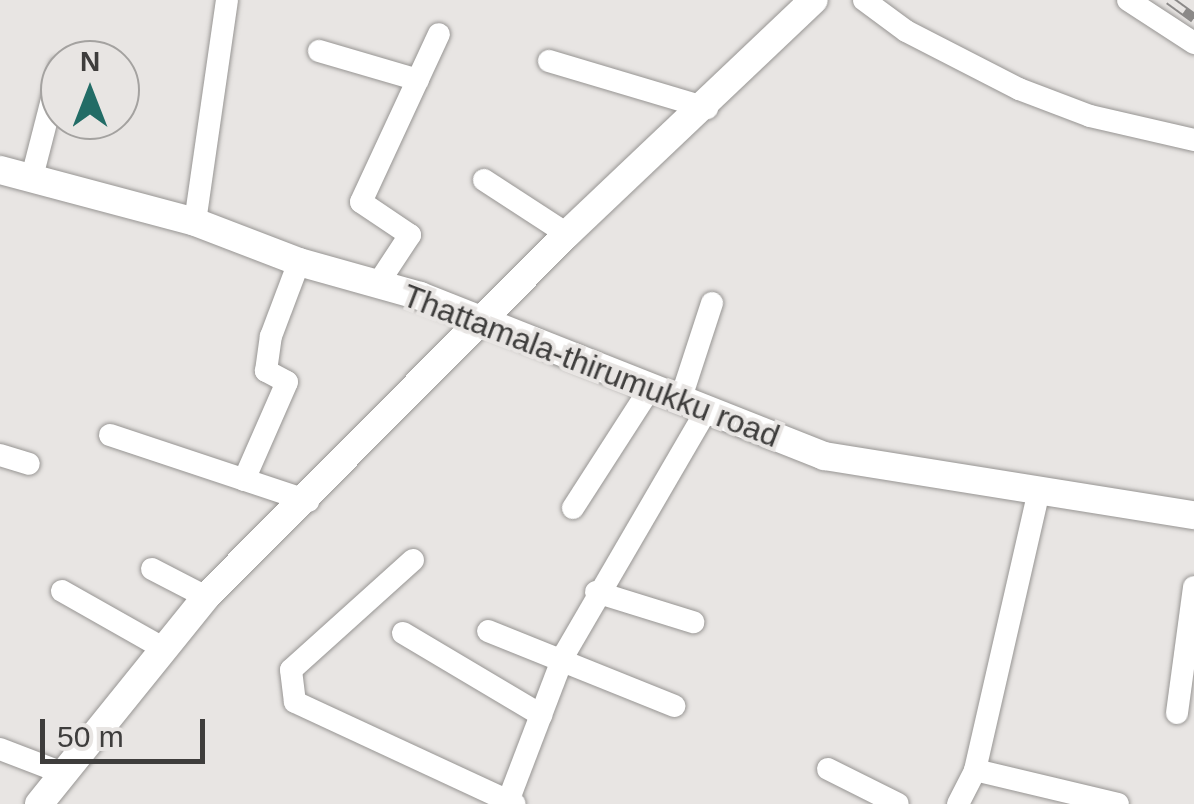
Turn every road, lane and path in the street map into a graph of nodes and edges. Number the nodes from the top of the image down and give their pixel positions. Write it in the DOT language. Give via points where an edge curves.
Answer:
graph roads {
  1 [pos="227,0"];
  2 [pos="814,0"];
  3 [pos="864,0"];
  4 [pos="1128,0"];
  5 [pos="439,34"];
  6 [pos="1194,43"];
  7 [pos="319,51"];
  8 [pos="549,61"];
  9 [pos="418,80"];
  10 [pos="40,108"];
  11 [pos="707,108"];
  12 [pos="1194,140"];
  13 [pos="9,176"];
  14 [pos="484,180"];
  15 [pos="196,222"];
  16 [pos="567,234"];
  17 [pos="299,262"];
  18 [pos="377,285"];
  19 [pos="712,303"];
  20 [pos="483,319"];
  21 [pos="649,390"];
  22 [pos="693,406"];
  23 [pos="110,435"];
  24 [pos="0,455"];
  25 [pos="29,464"];
  26 [pos="244,480"];
  27 [pos="1039,491"];
  28 [pos="308,501"];
  29 [pos="573,508"];
  30 [pos="1194,515"];
  31 [pos="413,560"];
  32 [pos="152,569"];
  33 [pos="1194,587"];
  34 [pos="62,591"];
  35 [pos="596,592"];
  36 [pos="206,597"];
  37 [pos="692,622"];
  38 [pos="488,632"];
  39 [pos="403,633"];
  40 [pos="161,647"];
  41 [pos="560,664"];
  42 [pos="675,706"];
  43 [pos="1177,713"];
  44 [pos="541,715"];
  45 [pos="0,749"];
  46 [pos="828,769"];
  47 [pos="975,770"];
  48 [pos="63,773"];
  49 [pos="510,803"];
  50 [pos="38,804"];
  51 [pos="898,804"];
  52 [pos="958,804"];
  53 [pos="1118,804"];
  1 -- 15 [label="street"];
  2 -- 11 [label="street"];
  3 -- 12 [label="street" via="906,31 1019,89 1090,116"];
  4 -- 6 [label="street"];
  5 -- 9 [label="street"];
  7 -- 9 [label="street"];
  8 -- 11 [label="street"];
  9 -- 18 [label="street" via="360,202 410,235"];
  10 -- 13 [label="street"];
  11 -- 16 [label="street"];
  13 -- 15 [label="street, Thattamala-thirumukku road"];
  14 -- 16 [label="street"];
  15 -- 17 [label="street, Thattamala-thirumukku road"];
  16 -- 20 [label="street"];
  17 -- 18 [label="street, Thattamala-thirumukku road"];
  17 -- 26 [label="street" via="271,336 266,371 287,382"];
  18 -- 20 [label="street, Thattamala-thirumukku road"];
  19 -- 22 [label="street"];
  20 -- 21 [label="street, Thattamala-thirumukku road"];
  20 -- 28 [label="street"];
  21 -- 22 [label="street, Thattamala-thirumukku road"];
  21 -- 29 [label="street"];
  22 -- 27 [label="street, Thattamala-thirumukku road" via="824,456"];
  22 -- 35 [label="street"];
  23 -- 26 [label="street"];
  24 -- 25 [label="street"];
  26 -- 28 [label="street"];
  27 -- 30 [label="street, Thattamala-thirumukku road"];
  27 -- 47 [label="street"];
  28 -- 36 [label="street"];
  31 -- 49 [label="street" via="291,670 295,702"];
  32 -- 36 [label="street"];
  33 -- 43 [label="street"];
  34 -- 40 [label="street"];
  35 -- 37 [label="street"];
  35 -- 41 [label="street"];
  36 -- 40 [label="street"];
  38 -- 41 [label="street"];
  39 -- 44 [label="street"];
  40 -- 48 [label="street"];
  41 -- 42 [label="street"];
  41 -- 44 [label="street"];
  44 -- 49 [label="street"];
  45 -- 48 [label="street"];
  46 -- 51 [label="street"];
  47 -- 52 [label="street"];
  47 -- 53 [label="street"];
  48 -- 50 [label="street"];
}
